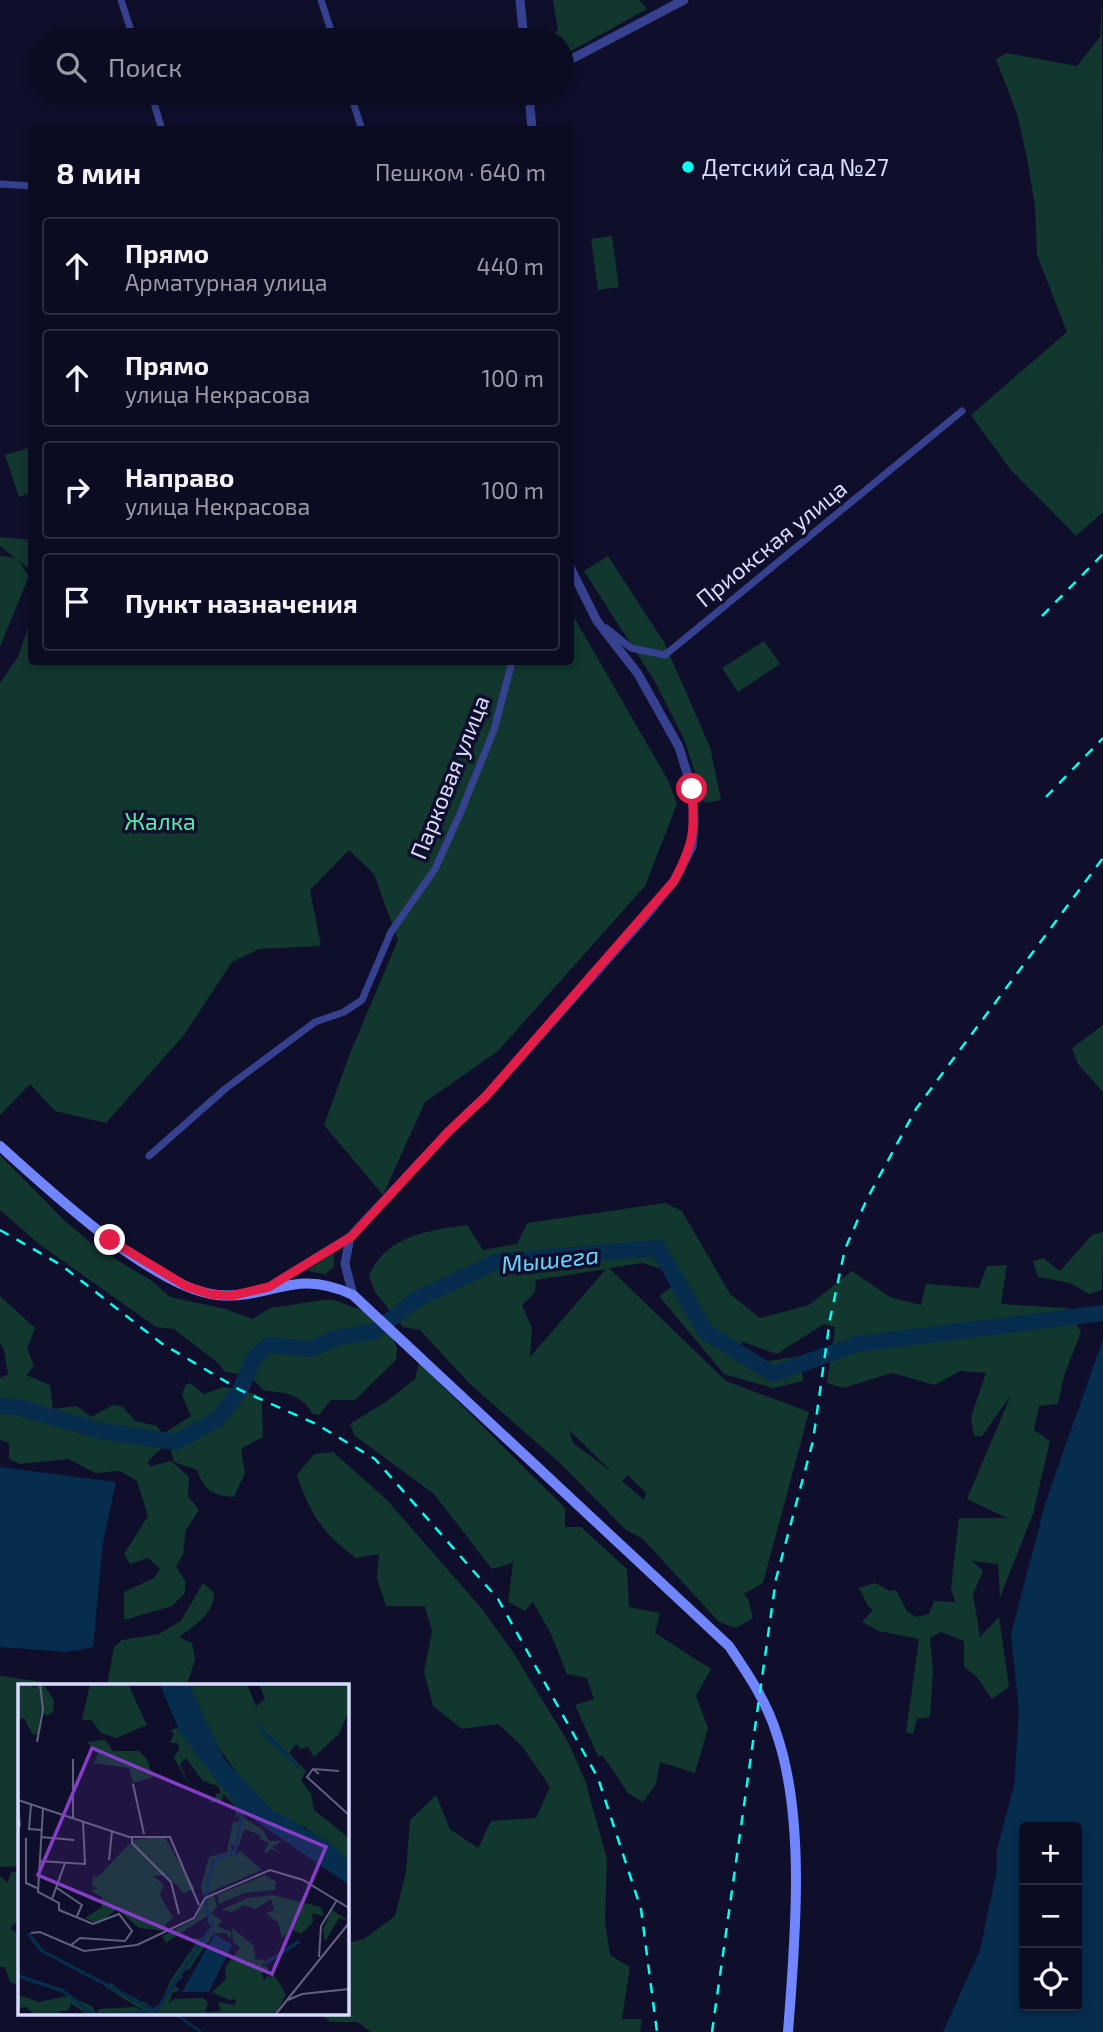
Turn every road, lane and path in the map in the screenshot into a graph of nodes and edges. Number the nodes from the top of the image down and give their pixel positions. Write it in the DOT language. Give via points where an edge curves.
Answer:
graph roads {
  1 [pos="121,0"];
  2 [pos="321,0"];
  3 [pos="520,0"];
  4 [pos="684,0"];
  5 [pos="130,28"];
  6 [pos="330,28"];
  7 [pos="523,28"];
  8 [pos="574,58"];
  9 [pos="155,105"];
  10 [pos="354,105"];
  11 [pos="530,105"];
  12 [pos="161,126"];
  13 [pos="361,126"];
  14 [pos="532,126"];
  15 [pos="0,184"];
  16 [pos="28,186"];
  17 [pos="962,411"];
  18 [pos="574,577"];
  19 [pos="597,621"];
  20 [pos="511,665"];
  21 [pos="0,1146"];
  22 [pos="149,1156"];
  23 [pos="351,1237"];
  24 [pos="269,1287"];
  25 [pos="353,1294"];
  26 [pos="788,2032"];
  1 -- 5 [label="street"];
  2 -- 6 [label="street"];
  3 -- 7 [label="street"];
  4 -- 8 [label="street"];
  9 -- 12 [label="street"];
  10 -- 13 [label="street"];
  11 -- 14 [label="street"];
  15 -- 16 [label="street"];
  17 -- 19 [label="street, Приокская улица" via="665,655 631,648"];
  18 -- 19 [label="street"];
  19 -- 23 [label="street" via="638,674 679,747 692,789 692,847 674,881 646,916 486,1096"];
  20 -- 22 [label="street, Парковая улица" via="494,730 460,814 435,869 391,932 362,1000 315,1022 225,1088"];
  21 -- 24 [label="main road" via="92,1226 173,1280 220,1295"];
  23 -- 24 [label="street"];
  23 -- 25 [label="street" via="345,1264"];
  24 -- 25 [label="main road" via="315,1283"];
  25 -- 26 [label="main road" via="715,1631 761,1694 783,1754 796,1862"];
}
